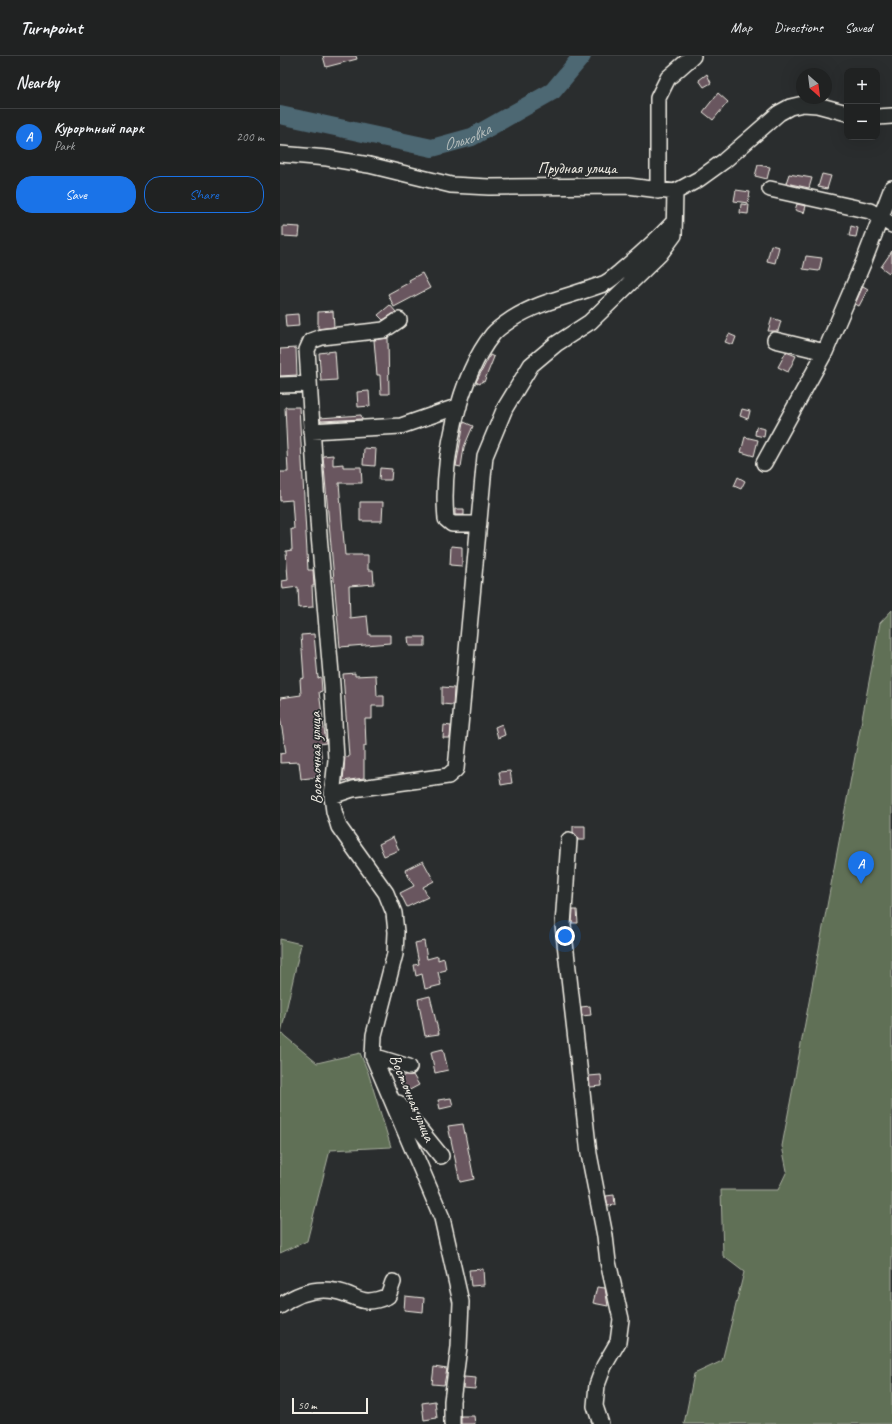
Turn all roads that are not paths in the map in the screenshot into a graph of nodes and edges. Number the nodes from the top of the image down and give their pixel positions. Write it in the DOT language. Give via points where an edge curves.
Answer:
graph roads {
  1 [pos="693,56"];
  2 [pos="844,111"];
  3 [pos="892,116"];
  4 [pos="880,117"];
  5 [pos="280,154"];
  6 [pos="892,188"];
  7 [pos="770,189"];
  8 [pos="658,191"];
  9 [pos="675,192"];
  10 [pos="886,221"];
  11 [pos="674,222"];
  12 [pos="398,320"];
  13 [pos="775,340"];
  14 [pos="825,352"];
  15 [pos="309,384"];
  16 [pos="280,385"];
  17 [pos="459,406"];
  18 [pos="312,431"];
  19 [pos="764,463"];
  20 [pos="478,524"];
  21 [pos="332,796"];
  22 [pos="569,840"];
  23 [pos="373,1056"];
  24 [pos="409,1067"];
  25 [pos="390,1096"];
  26 [pos="441,1156"];
  27 [pos="392,1282"];
  28 [pos="280,1306"];
  29 [pos="452,1424"];
  30 [pos="601,1424"];
  1 -- 8 [label="street" via="668,78 658,98"];
  2 -- 9 [label="street" via="817,105 803,104 790,107 779,113 724,161"];
  3 -- 4 [label="street"];
  5 -- 8 [label="street, Прудная улица" via="369,165 451,185 489,188 628,186"];
  6 -- 10 [label="street"];
  7 -- 10 [label="street" via="870,211"];
  8 -- 9 [label="street, Прудная улица"];
  9 -- 11 [label="street"];
  10 -- 14 [label="street" via="864,261"];
  11 -- 17 [label="street" via="642,254 604,284 544,303 513,318 494,332 474,364"];
  11 -- 20 [label="street" via="674,235 660,254 590,322 556,344 531,365 505,408 485,456"];
  12 -- 15 [label="street, Восточная улица" via="384,330 322,337 312,341 307,350"];
  13 -- 14 [label="street"];
  14 -- 19 [label="street"];
  15 -- 16 [label="street"];
  15 -- 18 [label="street, Восточная улица"];
  17 -- 18 [label="street" via="401,426"];
  17 -- 20 [label="street" via="447,473 446,519 452,524"];
  18 -- 21 [label="street, Восточная улица" via="333,700 336,760"];
  20 -- 21 [label="street" via="456,769 448,776 353,789"];
  21 -- 23 [label="street, Восточная улица" via="339,827 386,893 394,913 395,954 374,1035"];
  22 -- 30 [label="street" via="563,925 589,1154 608,1262 622,1319 618,1342 604,1366 597,1385 595,1406"];
  23 -- 24 [label="street"];
  23 -- 25 [label="street, Восточная улица"];
  25 -- 26 [label="street" via="403,1107"];
  25 -- 29 [label="street, Восточная улица" via="442,1218 461,1302"];
  27 -- 28 [label="street" via="388,1296 375,1302 359,1301 336,1291 315,1290 293,1297"];
}
